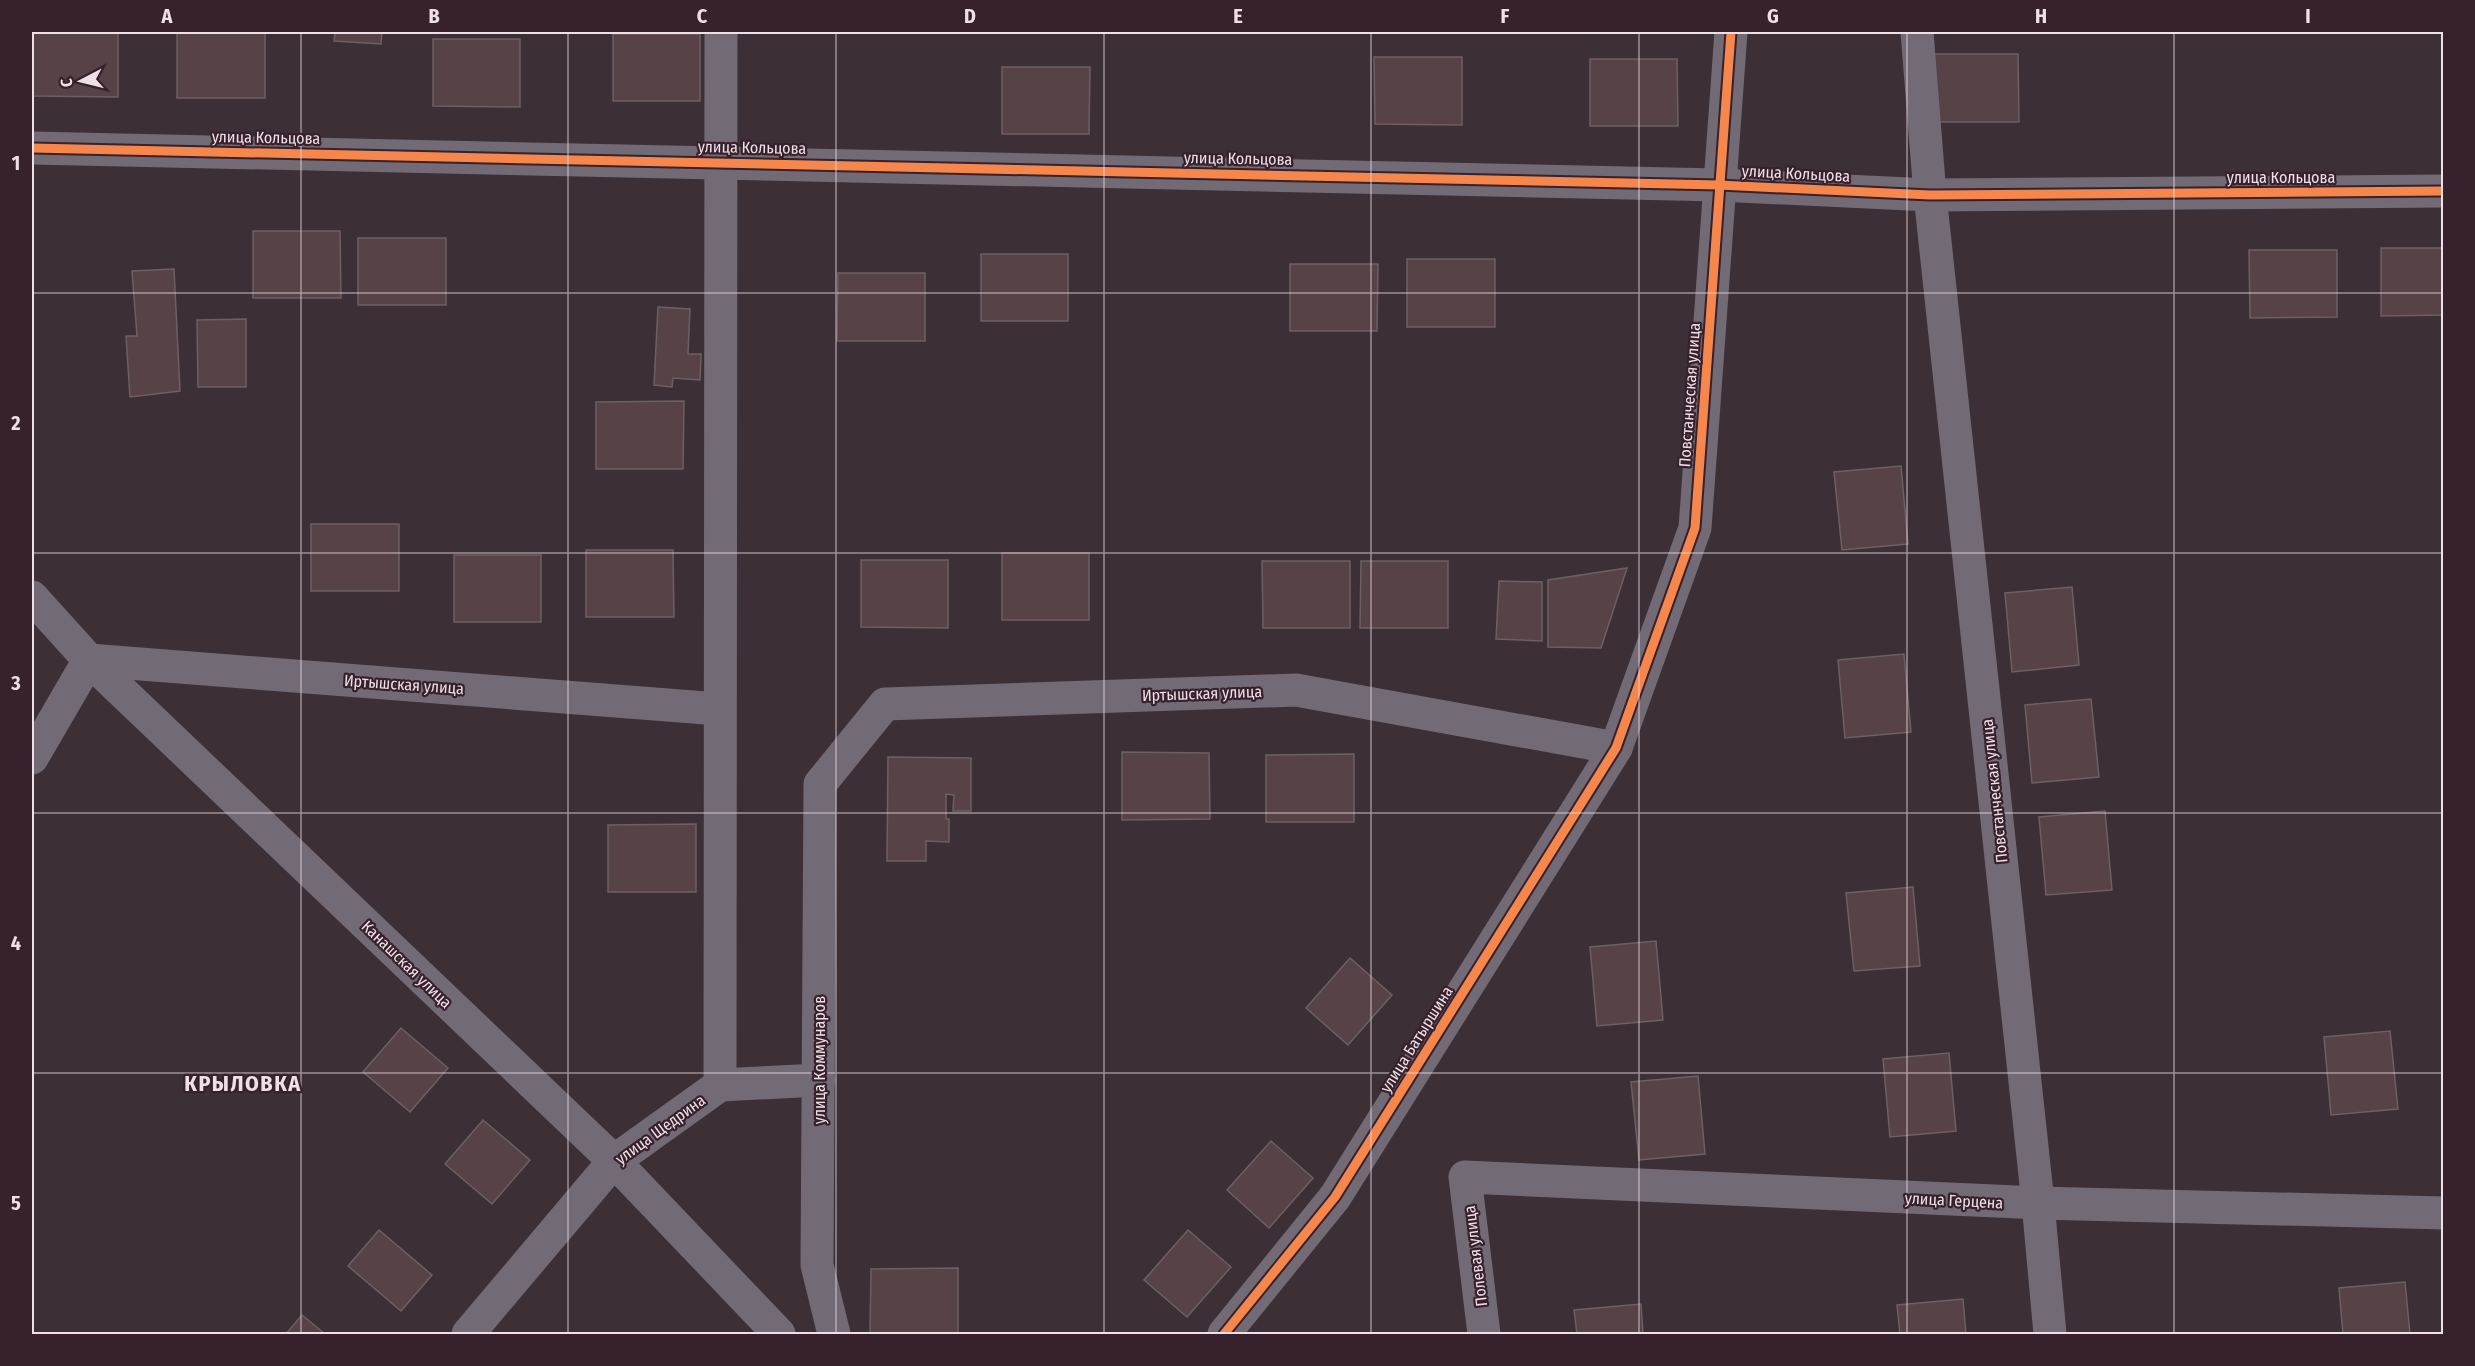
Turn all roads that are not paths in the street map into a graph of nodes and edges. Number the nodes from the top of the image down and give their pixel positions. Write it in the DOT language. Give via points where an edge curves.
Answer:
graph roads {
  1 [pos="721,32"];
  2 [pos="1731,32"];
  3 [pos="1917,32"];
  4 [pos="32,148"];
  5 [pos="720,162"];
  6 [pos="1719,184"];
  7 [pos="2444,191"];
  8 [pos="1930,195"];
  9 [pos="32,597"];
  10 [pos="89,660"];
  11 [pos="719,709"];
  12 [pos="1616,748"];
  13 [pos="32,758"];
  14 [pos="820,784"];
  15 [pos="819,1080"];
  16 [pos="720,1085"];
  17 [pos="614,1161"];
  18 [pos="1466,1178"];
  19 [pos="2038,1203"];
  20 [pos="2444,1213"];
  21 [pos="468,1335"];
  22 [pos="779,1335"];
  23 [pos="834,1335"];
  24 [pos="1224,1335"];
  25 [pos="1484,1335"];
  26 [pos="2050,1335"];
  1 -- 5 [label="street"];
  2 -- 6 [label="street, Повстанческая улица"];
  3 -- 8 [label="street, Повстанческая улица"];
  4 -- 5 [label="street, улица Кольцова"];
  5 -- 6 [label="street, улица Кольцова"];
  5 -- 11 [label="street"];
  6 -- 8 [label="street, улица Кольцова"];
  6 -- 12 [label="street, Повстанческая улица" via="1695,528"];
  7 -- 8 [label="street, улица Кольцова"];
  8 -- 19 [label="street, Повстанческая улица"];
  9 -- 10 [label="street, Канашская улица"];
  10 -- 11 [label="street, Иртышская улица"];
  10 -- 13 [label="street"];
  10 -- 17 [label="street, Канашская улица"];
  11 -- 16 [label="street"];
  12 -- 14 [label="street, Иртышская улица" via="1296,690 885,704"];
  12 -- 24 [label="street, улица Батыршина" via="1335,1197"];
  14 -- 15 [label="street, улица Коммунаров"];
  15 -- 16 [label="street, улица Щедрина"];
  15 -- 23 [label="street, улица Коммунаров" via="817,1265"];
  16 -- 17 [label="street, улица Щедрина"];
  17 -- 21 [label="street, улица Щедрина"];
  17 -- 22 [label="street, Канашская улица"];
  18 -- 19 [label="street, улица Герцена"];
  18 -- 25 [label="street, Полевая улица"];
  19 -- 20 [label="street, улица Герцена"];
  19 -- 26 [label="street, Повстанческая улица"];
}
